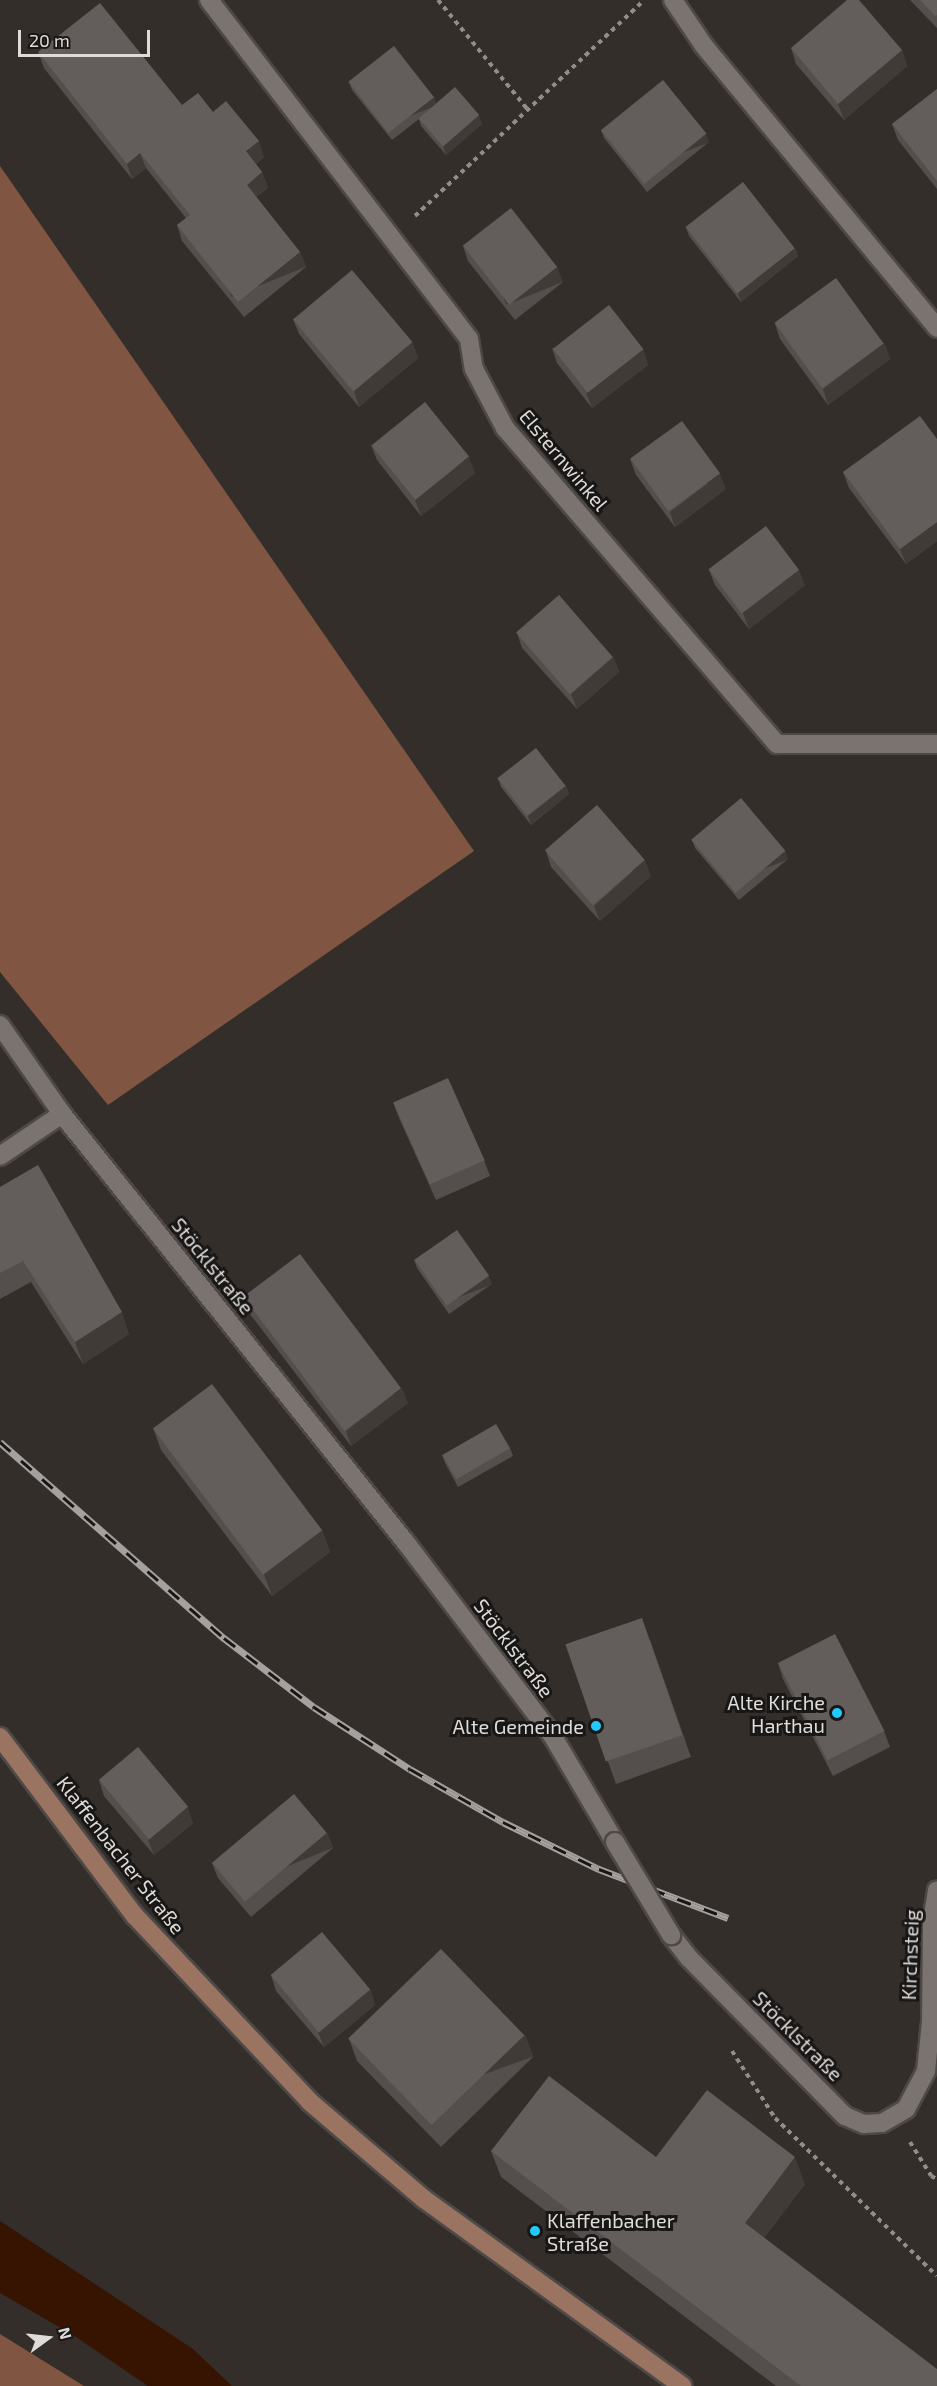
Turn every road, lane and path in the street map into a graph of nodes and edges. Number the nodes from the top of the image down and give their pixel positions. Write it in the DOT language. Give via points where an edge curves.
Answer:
graph roads {
  1 [pos="209,0"];
  2 [pos="438,0"];
  3 [pos="645,0"];
  4 [pos="673,0"];
  5 [pos="528,110"];
  6 [pos="393,237"];
  7 [pos="937,328"];
  8 [pos="937,744"];
  9 [pos="0,1025"];
  10 [pos="62,1114"];
  11 [pos="0,1156"];
  12 [pos="0,1737"];
  13 [pos="937,1890"];
  14 [pos="730,2048"];
  15 [pos="896,2118"];
  16 [pos="937,2179"];
  17 [pos="937,2276"];
  18 [pos="682,2386"];
  1 -- 6 [label="street, Elsternwinkel"];
  2 -- 5 [label="path"];
  3 -- 5 [label="path"];
  4 -- 7 [label="street" via="704,46"];
  5 -- 6 [label="path"];
  6 -- 8 [label="street, Elsternwinkel" via="469,339 474,369 505,428 777,744"];
  9 -- 10 [label="street, Stöcklstraße"];
  10 -- 11 [label="street"];
  10 -- 15 [label="street, Stöcklstraße, bridge" via="407,1544 552,1734 671,1935 689,1958 845,2116 864,2124"];
  12 -- 18 [label="main road, Klaffenbacher Straße" via="135,1916 310,2102 424,2199"];
  13 -- 15 [label="street, Kirchsteig" via="932,1922 931,2022 926,2071 906,2109"];
  14 -- 17 [label="path" via="775,2118"];
  15 -- 16 [label="path" via="931,2176"];
}
